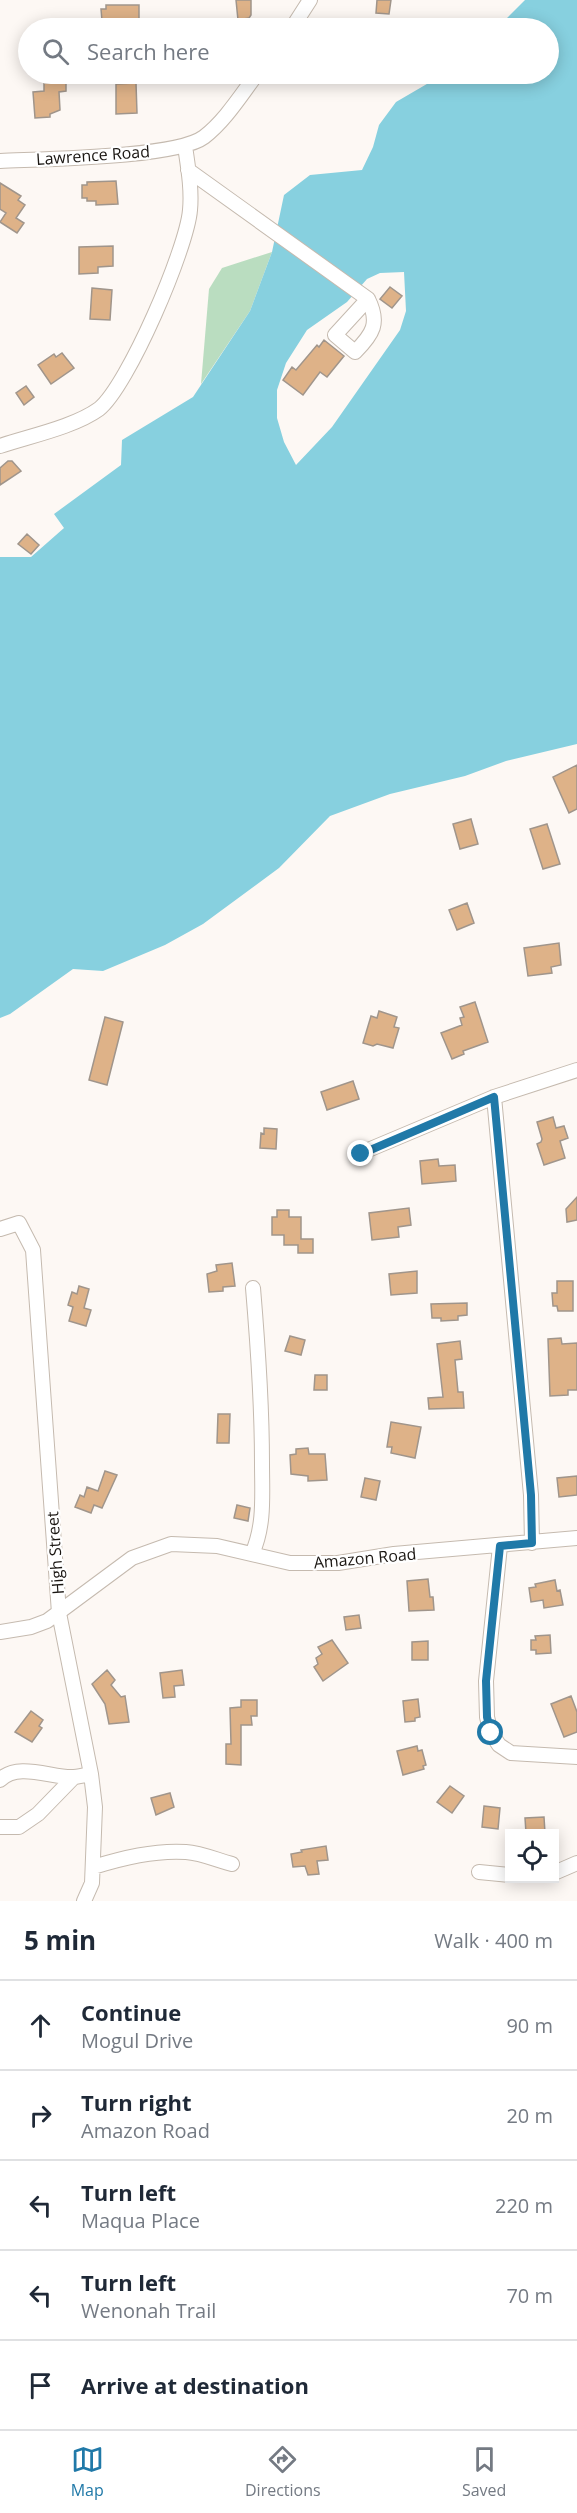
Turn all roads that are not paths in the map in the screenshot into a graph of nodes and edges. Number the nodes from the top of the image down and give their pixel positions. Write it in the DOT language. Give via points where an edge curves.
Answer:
graph roads {
  1 [pos="310,0"];
  2 [pos="298,18"];
  3 [pos="249,84"];
  4 [pos="185,146"];
  5 [pos="0,161"];
  6 [pos="188,170"];
  7 [pos="368,299"];
  8 [pos="0,446"];
  9 [pos="577,1070"];
  10 [pos="494,1097"];
  11 [pos="361,1154"];
  12 [pos="0,1229"];
  13 [pos="253,1288"];
  14 [pos="577,1538"];
  15 [pos="532,1543"];
  16 [pos="500,1546"];
  17 [pos="252,1554"];
  18 [pos="59,1613"];
  19 [pos="0,1632"];
  20 [pos="577,1758"];
  21 [pos="91,1774"];
  22 [pos="73,1778"];
  23 [pos="0,1780"];
  24 [pos="0,1827"];
  25 [pos="577,1863"];
  26 [pos="232,1864"];
  27 [pos="93,1867"];
  28 [pos="559,1871"];
  29 [pos="479,1872"];
  30 [pos="505,1875"];
  31 [pos="84,1901"];
  1 -- 2 [label="street"];
  3 -- 4 [label="street" via="204,137"];
  4 -- 5 [label="street, Lawrence Road"];
  4 -- 6 [label="street"];
  6 -- 7 [label="street"];
  6 -- 8 [label="street" via="190,211 186,234 134,358 112,396 99,408 70,423"];
  9 -- 10 [label="street"];
  10 -- 11 [label="street"];
  10 -- 15 [label="street" via="531,1495"];
  12 -- 18 [label="street, High Street" via="19,1223 33,1250"];
  13 -- 17 [label="street" via="262,1414 262,1515"];
  14 -- 15 [label="street, Amazon Road"];
  15 -- 16 [label="street, Amazon Road"];
  16 -- 17 [label="street, Amazon Road" via="393,1554 338,1563 290,1563"];
  16 -- 20 [label="street" via="486,1681 491,1733 511,1753"];
  17 -- 18 [label="street, Amazon Road" via="217,1546 171,1544 132,1558"];
  18 -- 19 [label="street, Amazon Road" via="31,1627"];
  18 -- 21 [label="street, High Street"];
  21 -- 22 [label="street"];
  21 -- 27 [label="street, High Street" via="95,1807"];
  22 -- 23 [label="street" via="23,1771"];
  22 -- 24 [label="street" via="38,1814 19,1827"];
  25 -- 28 [label="street"];
  26 -- 27 [label="street" via="176,1852 126,1857"];
  27 -- 31 [label="street, High Street" via="92,1883"];
  29 -- 30 [label="street"];
}
